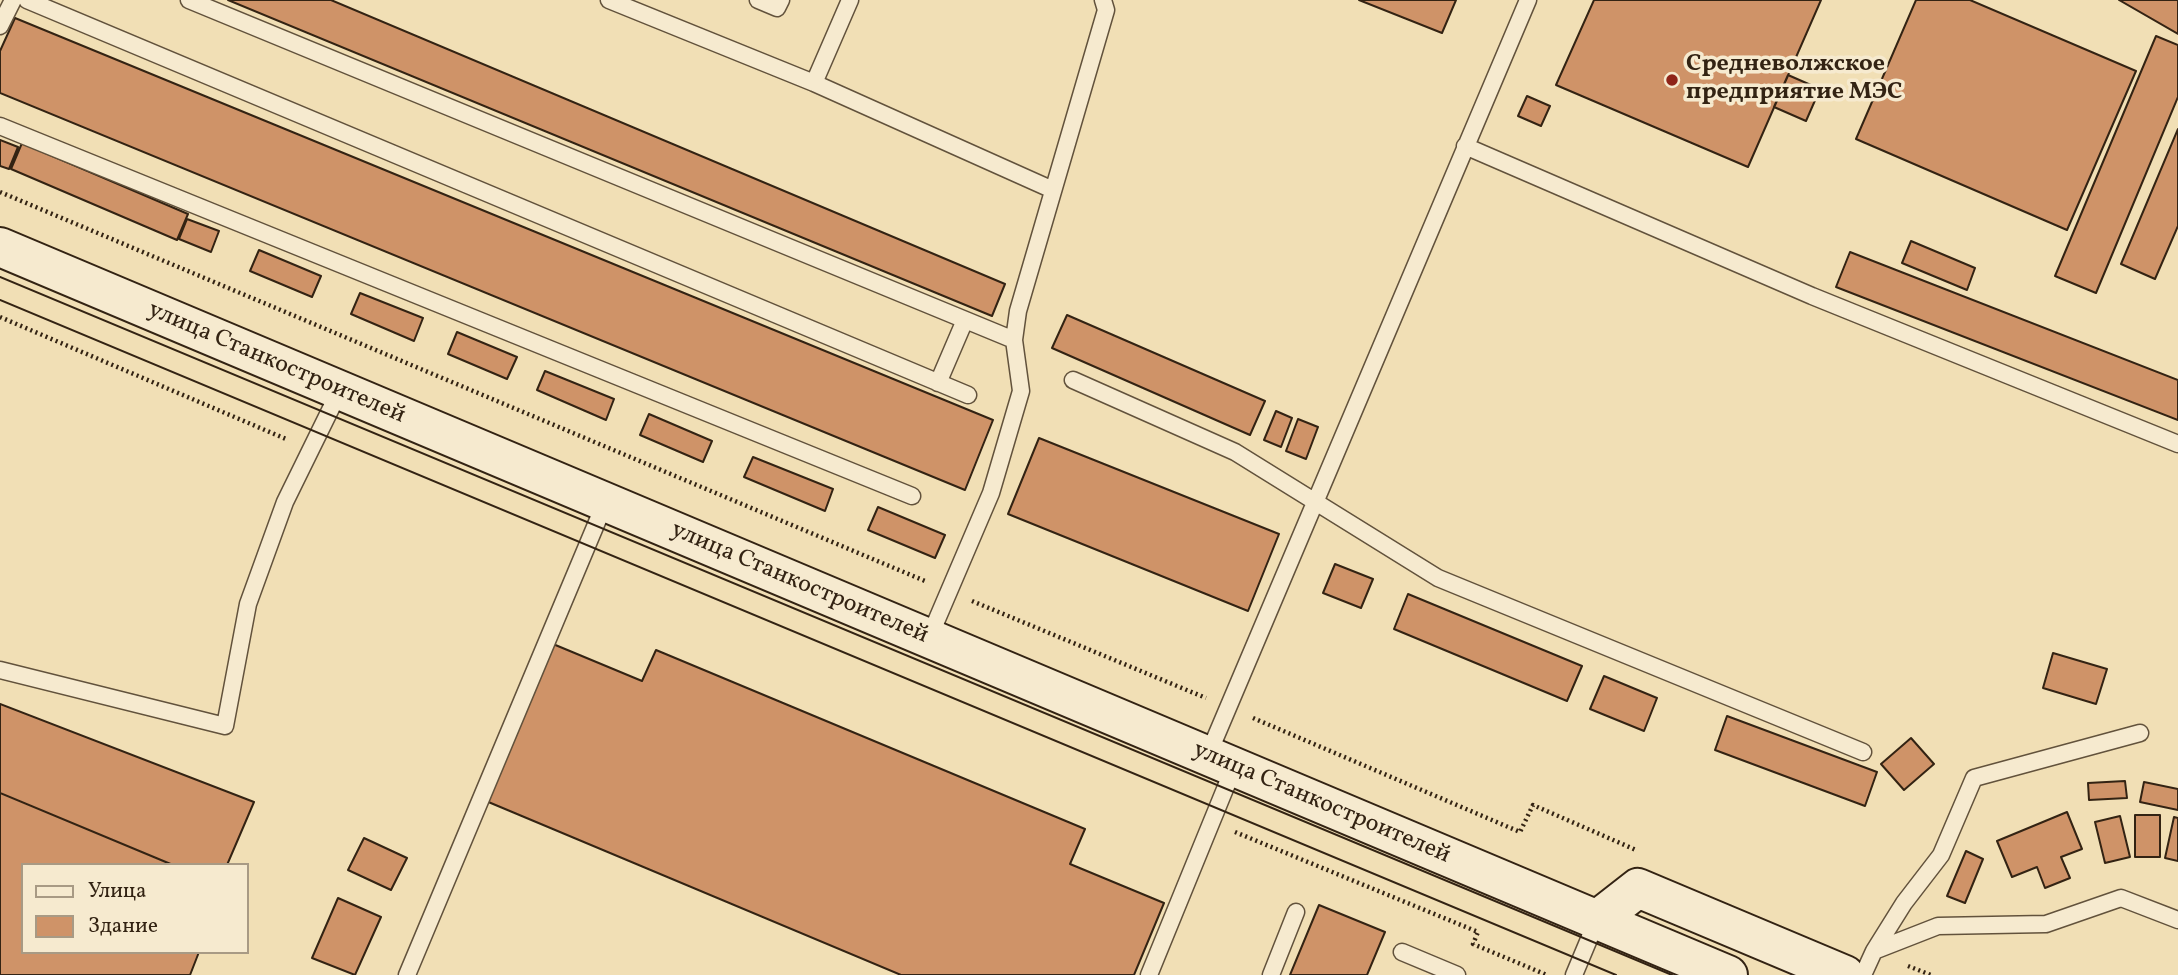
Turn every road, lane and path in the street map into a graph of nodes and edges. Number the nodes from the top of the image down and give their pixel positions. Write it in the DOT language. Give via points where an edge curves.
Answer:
graph roads {
  1 [pos="13,0"];
  2 [pos="27,0"];
  3 [pos="189,0"];
  4 [pos="610,0"];
  5 [pos="758,0"];
  6 [pos="781,0"];
  7 [pos="850,0"];
  8 [pos="1103,0"];
  9 [pos="1528,0"];
  10 [pos="0,26"];
  11 [pos="814,83"];
  12 [pos="0,126"];
  13 [pos="1465,146"];
  14 [pos="1053,190"];
  15 [pos="0,247"];
  16 [pos="0,317"];
  17 [pos="965,320"];
  18 [pos="1014,340"];
  19 [pos="1073,380"];
  20 [pos="938,383"];
  21 [pos="340,390"];
  22 [pos="968,395"];
  23 [pos="2178,444"];
  24 [pos="310,449"];
  25 [pos="912,496"];
  26 [pos="605,502"];
  27 [pos="1315,503"];
  28 [pos="929,638"];
  29 [pos="0,670"];
  30 [pos="2140,733"];
  31 [pos="1863,752"];
  32 [pos="1221,761"];
  33 [pos="1212,823"];
  34 [pos="1296,912"];
  35 [pos="1597,920"];
  36 [pos="2178,920"];
  37 [pos="1874,951"];
  38 [pos="1402,952"];
  39 [pos="407,975"];
  40 [pos="1149,975"];
  41 [pos="1270,975"];
  42 [pos="1457,975"];
  43 [pos="1547,975"];
  44 [pos="1574,975"];
  45 [pos="1728,975"];
  46 [pos="1844,975"];
  47 [pos="1863,975"];
  1 -- 10 [label="lane"];
  2 -- 20 [label="lane"];
  3 -- 17 [label="lane"];
  4 -- 11 [label="lane"];
  5 -- 6 [label="lane" via="777,8"];
  7 -- 11 [label="lane"];
  8 -- 14 [label="lane" via="1106,10"];
  9 -- 13 [label="lane"];
  11 -- 14 [label="lane"];
  12 -- 25 [label="lane"];
  13 -- 23 [label="lane" via="1812,296"];
  13 -- 27 [label="lane"];
  14 -- 18 [label="lane"];
  15 -- 21 [label="street, улица Станкостроителей"];
  16 -- 24 [label="path"];
  17 -- 18 [label="lane"];
  17 -- 20 [label="lane"];
  18 -- 28 [label="lane" via="1021,391 991,493"];
  19 -- 27 [label="lane" via="1235,452"];
  20 -- 22 [label="lane"];
  21 -- 24 [label="lane"];
  21 -- 26 [label="street, улица Станкостроителей"];
  24 -- 29 [label="lane" via="285,502 248,604 225,726"];
  26 -- 28 [label="street, улица Станкостроителей"];
  26 -- 39 [label="lane"];
  27 -- 31 [label="lane" via="1438,578"];
  27 -- 32 [label="lane"];
  28 -- 32 [label="street, улица Станкостроителей"];
  30 -- 37 [label="lane" via="1974,778 1941,855 1903,903"];
  32 -- 33 [label="lane"];
  32 -- 35 [label="street, улица Станкостроителей"];
  33 -- 40 [label="lane"];
  33 -- 43 [label="path" via="1478,932 1473,944"];
  34 -- 41 [label="lane"];
  35 -- 44 [label="lane"];
  35 -- 45 [label="street, улица Станкостроителей"];
  35 -- 46 [label="street" via="1638,888"];
  36 -- 37 [label="lane" via="2121,898 2046,924 1938,926"];
  37 -- 47 [label="lane"];
  38 -- 42 [label="lane"];
}
